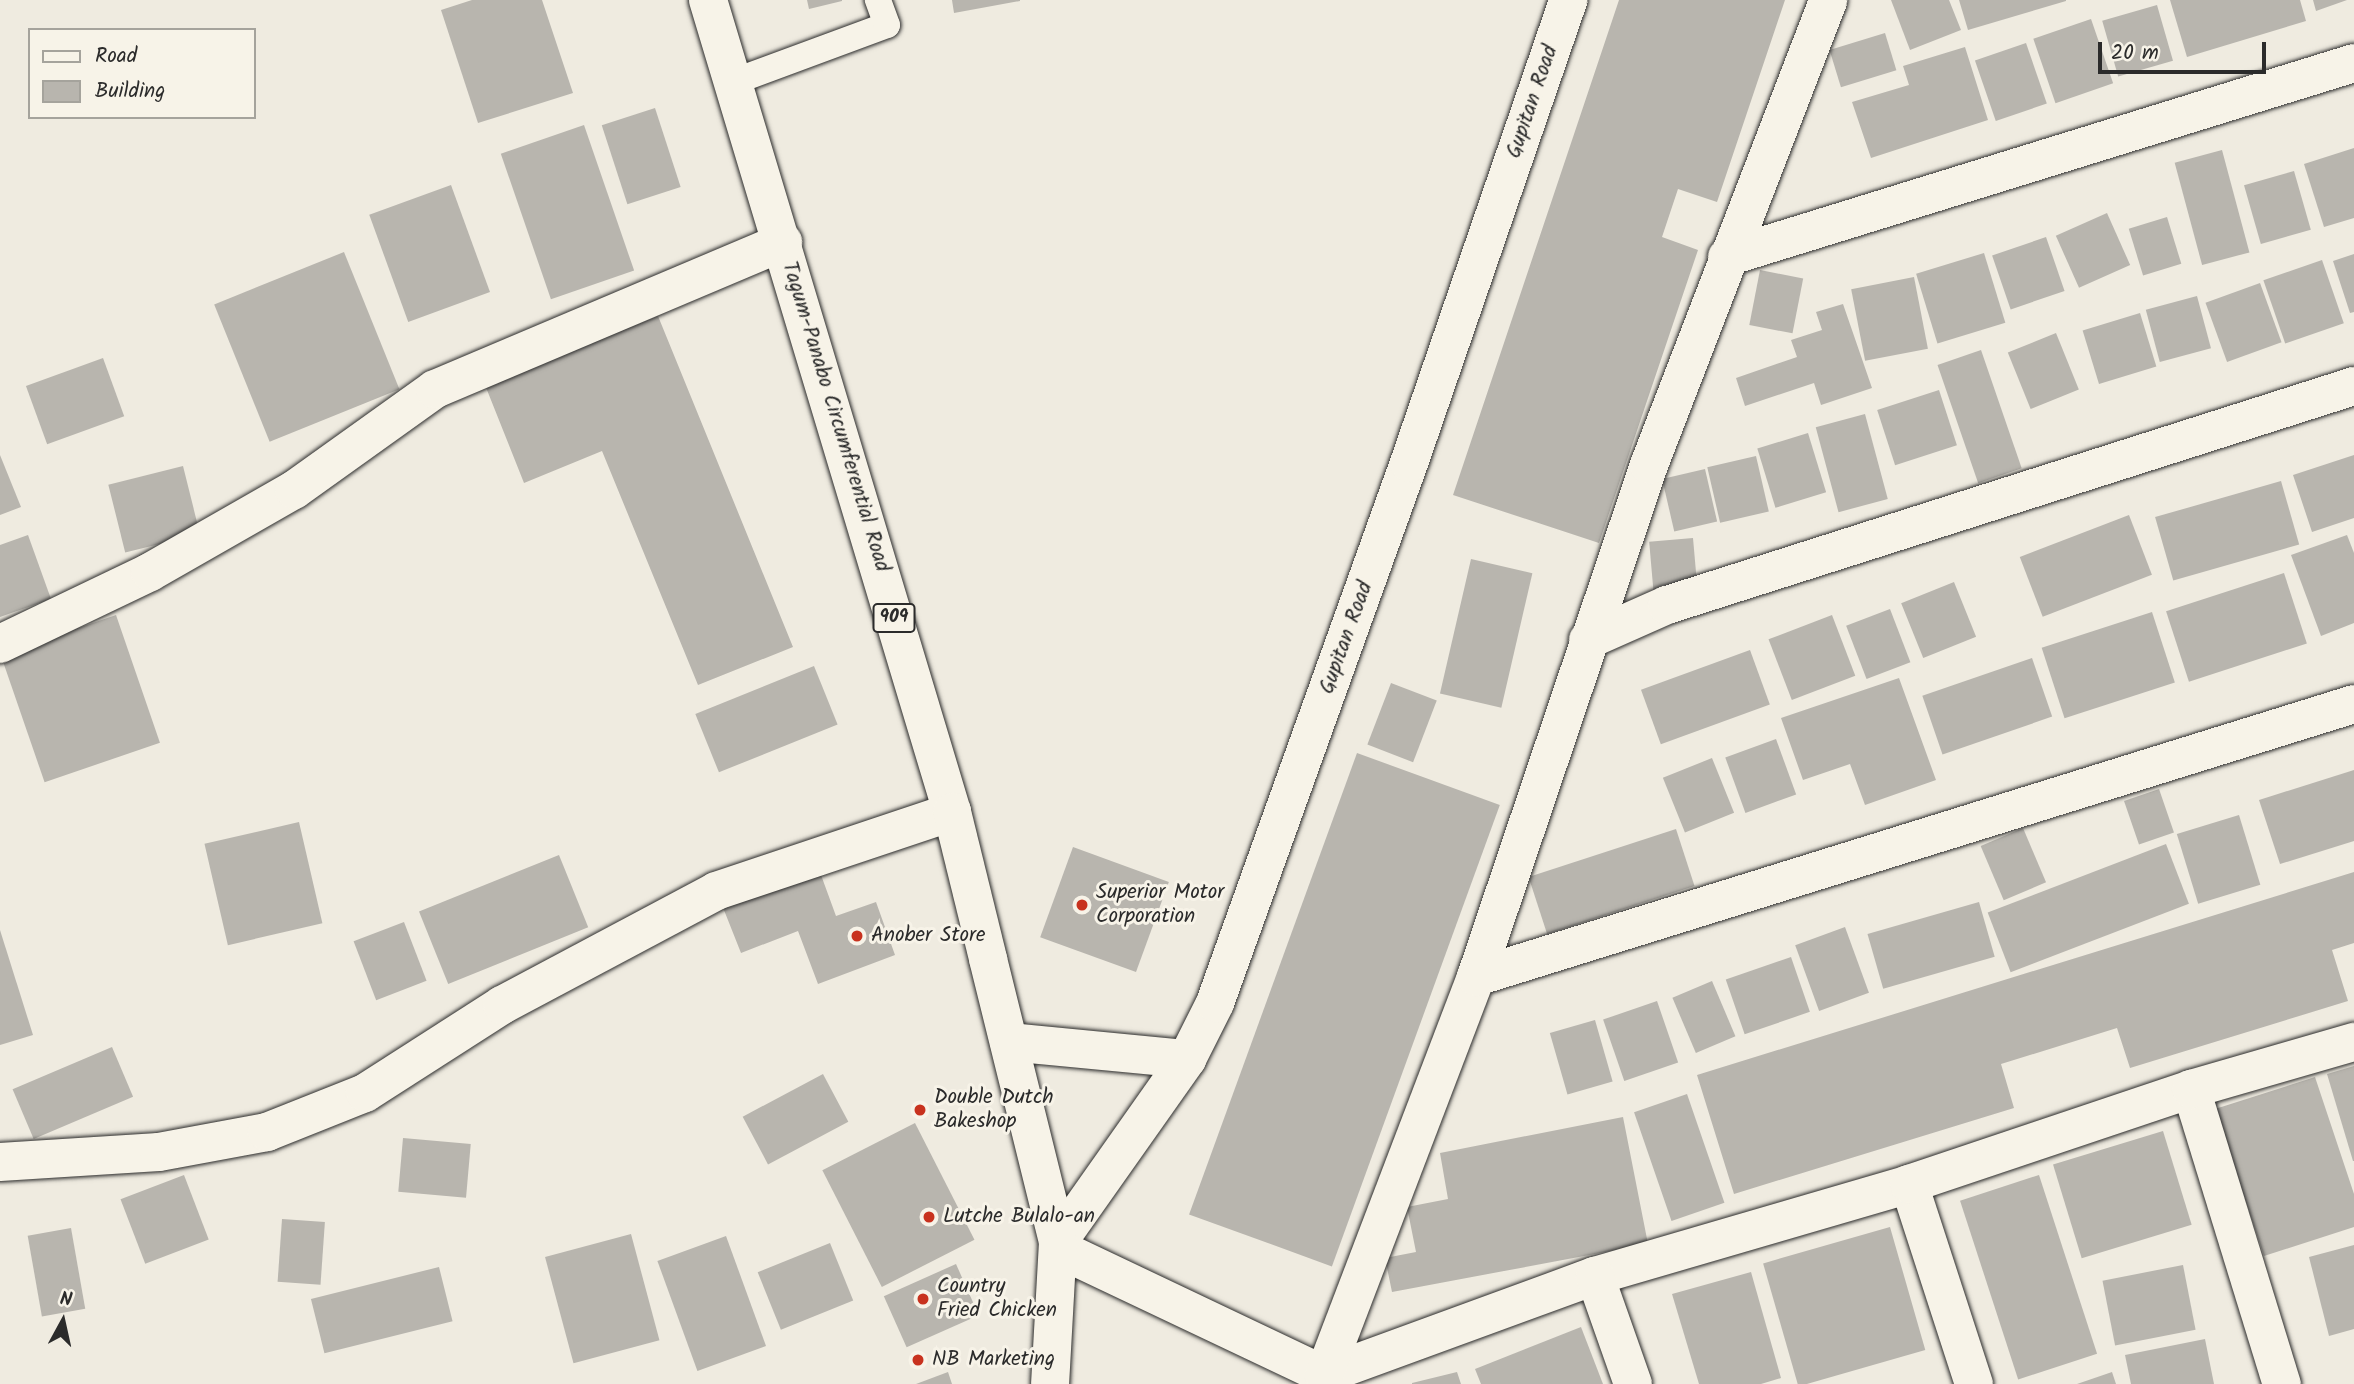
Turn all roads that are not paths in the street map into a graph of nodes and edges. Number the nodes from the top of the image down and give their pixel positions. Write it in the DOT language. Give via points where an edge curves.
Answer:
graph roads {
  1 [pos="708,0"];
  2 [pos="878,0"];
  3 [pos="1568,0"];
  4 [pos="1828,0"];
  5 [pos="2354,63"];
  6 [pos="733,82"];
  7 [pos="783,242"];
  8 [pos="1727,257"];
  9 [pos="2354,386"];
  10 [pos="1588,640"];
  11 [pos="0,644"];
  12 [pos="2354,704"];
  13 [pos="952,812"];
  14 [pos="1476,977"];
  15 [pos="1009,1042"];
  16 [pos="2354,1042"];
  17 [pos="1187,1059"];
  18 [pos="2191,1089"];
  19 [pos="0,1161"];
  20 [pos="1909,1184"];
  21 [pos="1058,1246"];
  22 [pos="1595,1276"];
  23 [pos="1324,1379"];
  24 [pos="1050,1384"];
  25 [pos="1633,1384"];
  26 [pos="1974,1384"];
  27 [pos="2282,1384"];
  1 -- 6 [label="main road, Tagum-Panabo Circumferential Road / 909"];
  2 -- 6 [label="lane" via="887,25"];
  3 -- 17 [label="main road, Gupitan Road" via="1245,925"];
  4 -- 8 [label="main road"];
  5 -- 8 [label="main road"];
  6 -- 7 [label="main road, Tagum-Panabo Circumferential Road / 909"];
  7 -- 11 [label="main road" via="435,389 294,491 150,572"];
  7 -- 13 [label="main road, Tagum-Panabo Circumferential Road / 909"];
  8 -- 10 [label="main road"];
  9 -- 10 [label="main road" via="1667,605"];
  10 -- 14 [label="main road"];
  12 -- 14 [label="main road"];
  13 -- 15 [label="main road, Tagum-Panabo Circumferential Road / 909"];
  13 -- 19 [label="main road" via="716,891 502,1005 365,1093 267,1132 159,1152"];
  14 -- 23 [label="main road"];
  15 -- 17 [label="main road"];
  15 -- 21 [label="main road, Tagum-Panabo Circumferential Road / 909"];
  16 -- 18 [label="main road"];
  17 -- 21 [label="main road, Gupitan Road"];
  18 -- 20 [label="main road"];
  18 -- 27 [label="main road"];
  20 -- 22 [label="main road"];
  20 -- 26 [label="main road"];
  21 -- 23 [label="main road"];
  21 -- 24 [label="main road, 909"];
  22 -- 23 [label="main road"];
  22 -- 25 [label="main road"];
}
